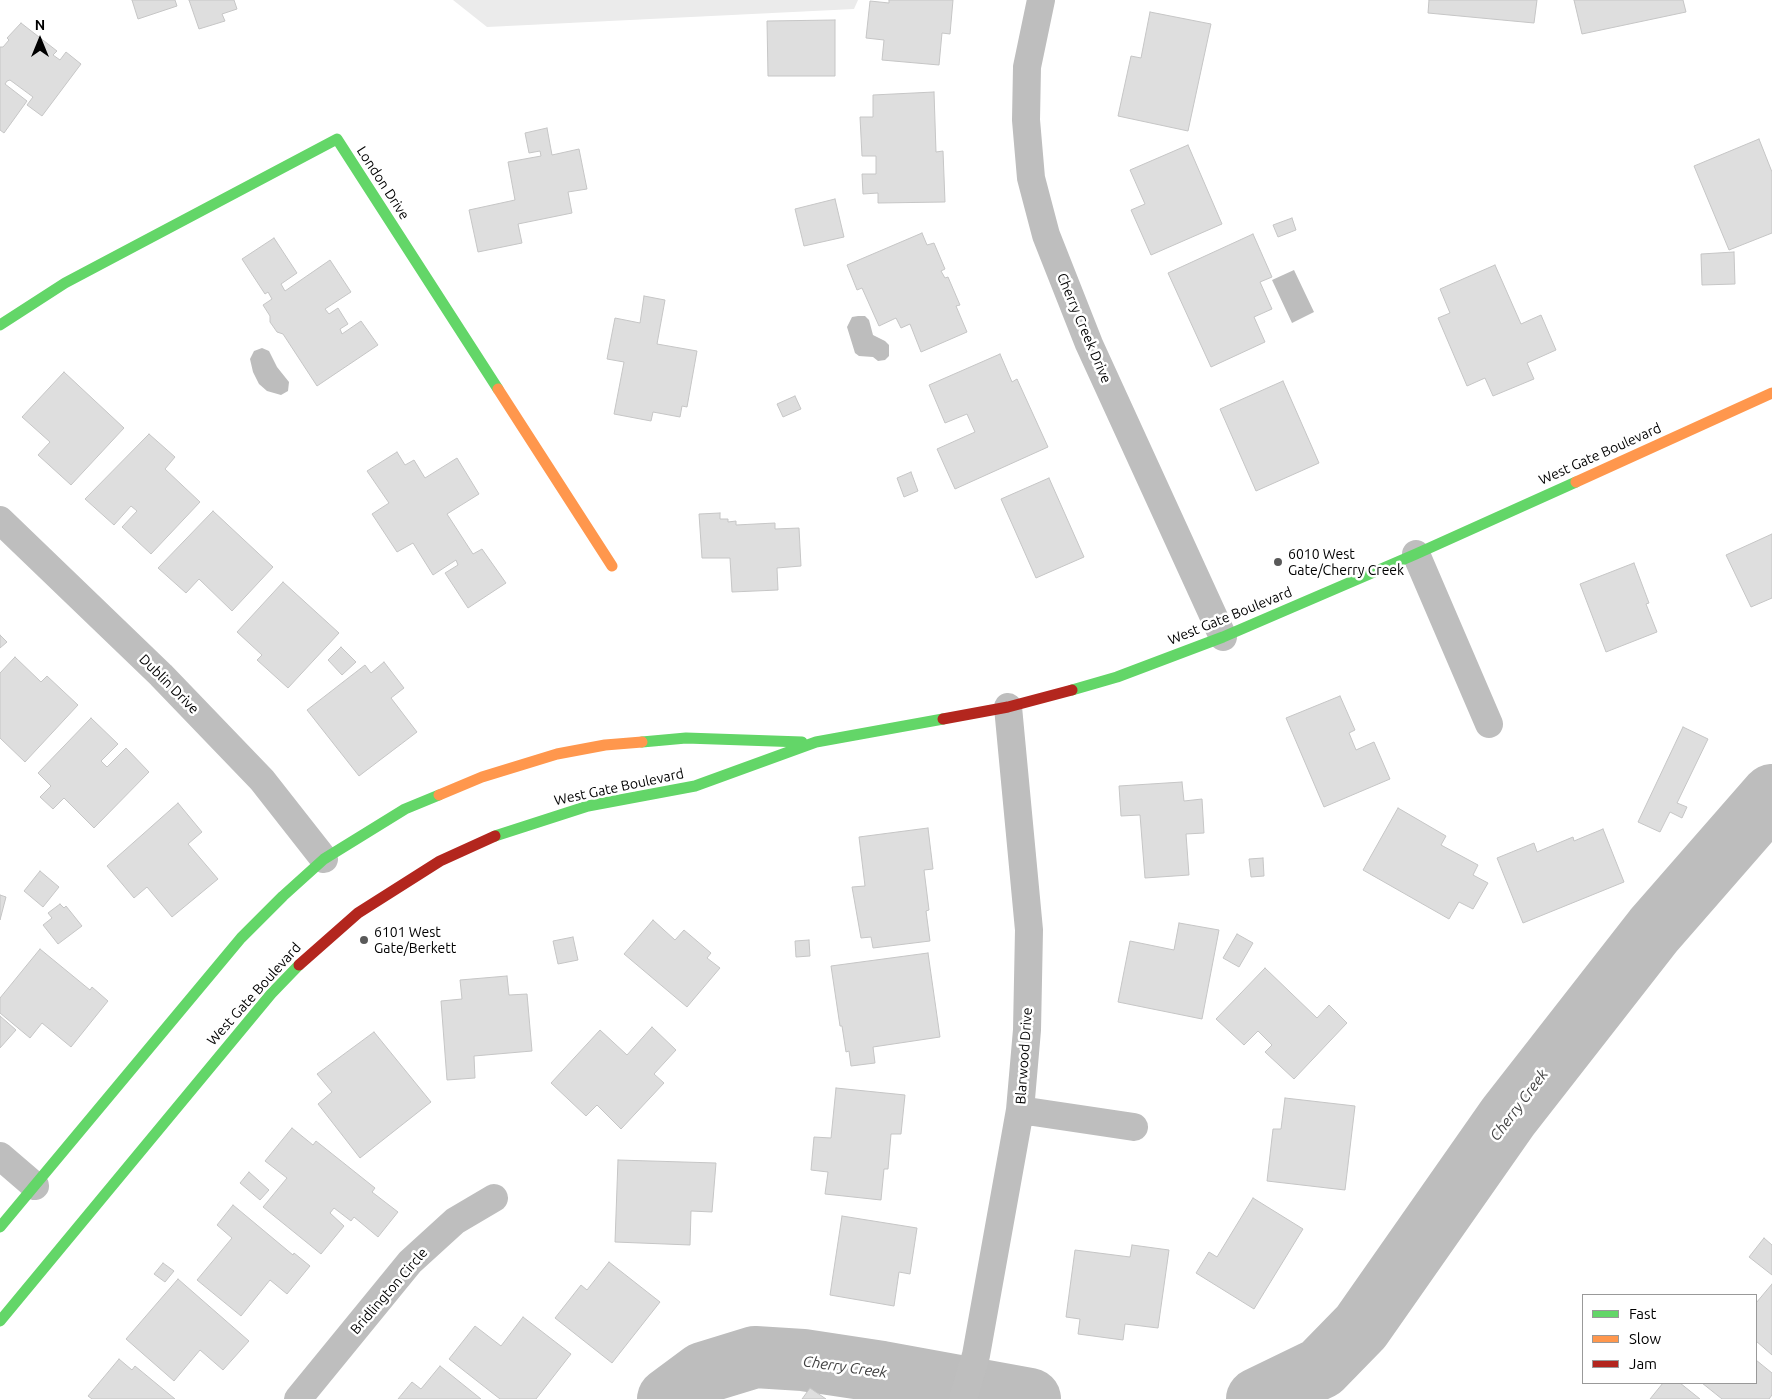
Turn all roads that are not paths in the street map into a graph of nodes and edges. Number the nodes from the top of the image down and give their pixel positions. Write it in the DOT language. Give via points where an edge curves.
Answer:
graph roads {
  1 [pos="1042,0"];
  2 [pos="0,325"];
  3 [pos="1772,393"];
  4 [pos="0,520"];
  5 [pos="1416,554"];
  6 [pos="612,566"];
  7 [pos="1223,637"];
  8 [pos="1008,707"];
  9 [pos="1489,724"];
  10 [pos="816,742"];
  11 [pos="324,860"];
  12 [pos="1020,1110"];
  13 [pos="1134,1127"];
  14 [pos="0,1156"];
  15 [pos="35,1186"];
  16 [pos="494,1198"];
  17 [pos="0,1227"];
  18 [pos="0,1321"];
  19 [pos="298,1399"];
  20 [pos="963,1399"];
  1 -- 7 [label="street, Cherry Creek Drive" via="1027,67 1026,120 1030,178 1046,235 1089,344"];
  2 -- 6 [label="main road, London Drive" via="65,283 337,139"];
  3 -- 5 [label="main road, West Gate Boulevard"];
  4 -- 11 [label="street, Dublin Drive" via="162,675 262,780"];
  5 -- 7 [label="main road, West Gate Boulevard"];
  5 -- 9 [label="street"];
  7 -- 8 [label="main road, West Gate Boulevard" via="1117,677"];
  8 -- 10 [label="main road, West Gate Boulevard"];
  8 -- 12 [label="street, Blarwood Drive" via="1030,930 1027,1030"];
  10 -- 11 [label="main road, West Gate Boulevard" via="686,738 646,740 557,754 482,777 405,809"];
  10 -- 18 [label="main road, West Gate Boulevard" via="695,786 588,806 490,838 440,861 358,914 310,954 271,994"];
  11 -- 15 [label="main road, West Gate Boulevard" via="241,938"];
  12 -- 13 [label="street"];
  12 -- 20 [label="street, Blarwood Drive" via="976,1355"];
  14 -- 15 [label="street"];
  15 -- 17 [label="main road, West Gate Boulevard"];
  16 -- 19 [label="street, Bridlington Circle" via="455,1221 410,1262"];
}
